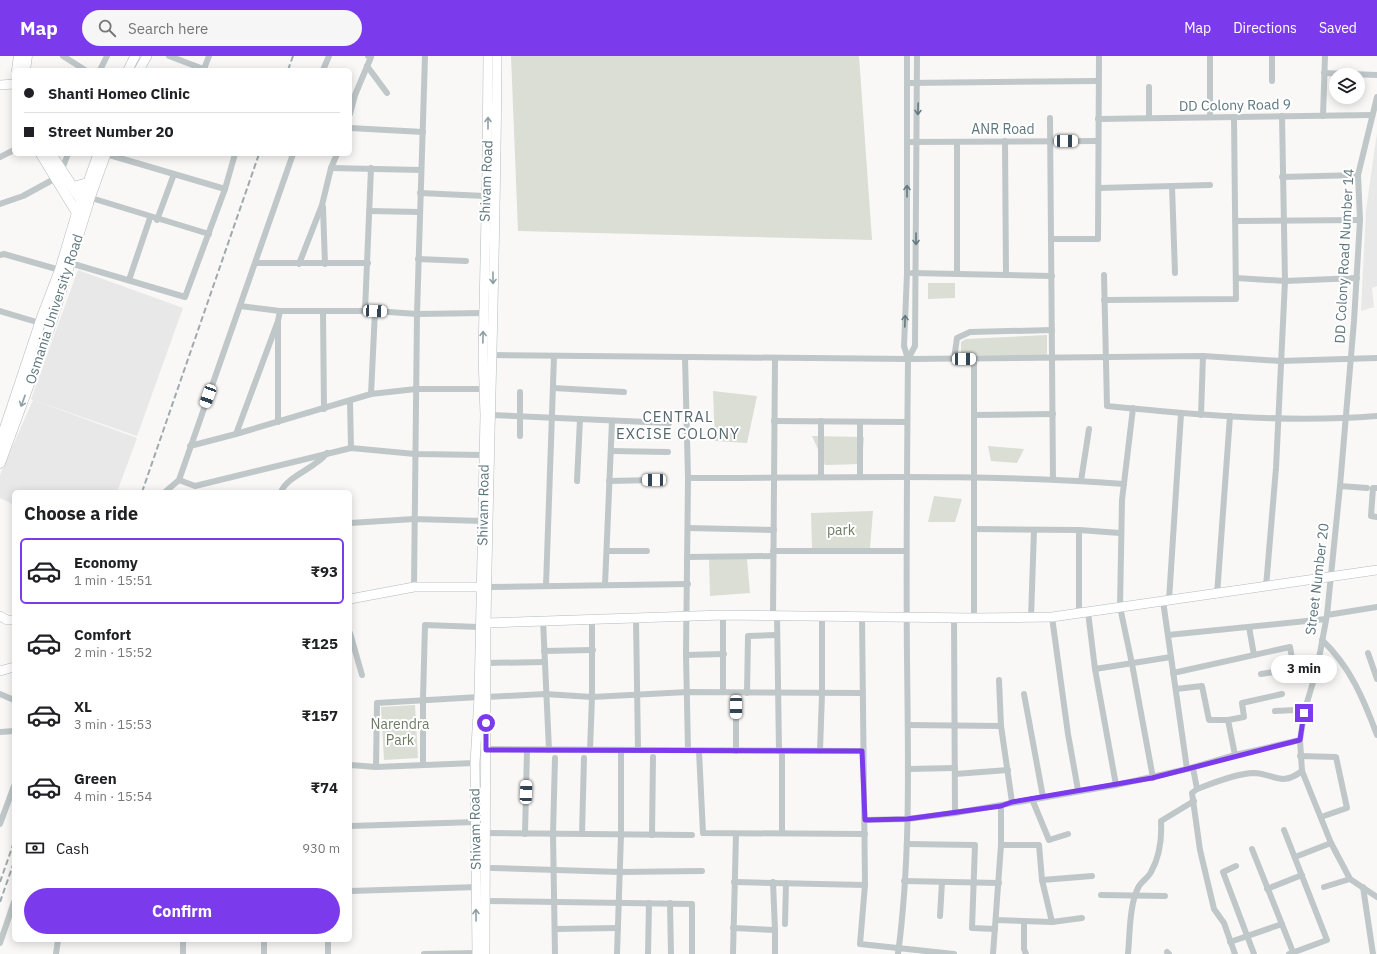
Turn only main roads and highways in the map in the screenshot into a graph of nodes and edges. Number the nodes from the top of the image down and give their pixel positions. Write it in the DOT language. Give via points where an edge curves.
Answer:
graph roads {
  1 [pos="19,56"];
  2 [pos="27,56"];
  3 [pos="135,56"];
  4 [pos="147,56"];
  5 [pos="488,56"];
  6 [pos="497,56"];
  7 [pos="17,68"];
  8 [pos="25,68"];
  9 [pos="129,68"];
  10 [pos="140,68"];
  11 [pos="12,84"];
  12 [pos="0,85"];
  13 [pos="42,156"];
  14 [pos="52,156"];
  15 [pos="97,156"];
  16 [pos="105,156"];
  17 [pos="59,174"];
  18 [pos="88,183"];
  19 [pos="73,187"];
  20 [pos="86,199"];
  21 [pos="81,214"];
  22 [pos="0,443"];
  23 [pos="0,463"];
  24 [pos="1377,570"];
  25 [pos="484,587"];
  26 [pos="352,599"];
  27 [pos="0,616"];
  28 [pos="12,620"];
  29 [pos="483,625"];
  30 [pos="12,668"];
  31 [pos="0,671"];
  32 [pos="483,697"];
  33 [pos="481,887"];
  34 [pos="479,954"];
  1 -- 7 [label="main road"];
  2 -- 8 [label="main road"];
  3 -- 9 [label="main road"];
  4 -- 10 [label="main road"];
  25 -- 5 [label="main road, Shivam Road, one-way" via="483,355"];
  6 -- 25 [label="main road, Shivam Road, one-way" via="493,356"];
  11 -- 12 [label="main road"];
  13 -- 17 [label="main road" via="49,167"];
  14 -- 17 [label="main road"];
  15 -- 18 [label="main road, Osmania University Road"];
  16 -- 20 [label="main road, Osmania University Road"];
  17 -- 19 [label="main road"];
  17 -- 21 [label="main road"];
  18 -- 19 [label="main road"];
  18 -- 20 [label="main road, Osmania University Road"];
  19 -- 20 [label="main road"];
  20 -- 21 [label="main road, Osmania University Road"];
  21 -- 22 [label="main road, Osmania University Road" via="40,323"];
  21 -- 23 [label="main road, Osmania University Road, one-way" via="70,263 50,327"];
  24 -- 29 [label="main road" via="1052,617 723,615 543,620"];
  25 -- 26 [label="main road" via="414,587"];
  25 -- 29 [label="main road, Shivam Road"];
  27 -- 28 [label="main road"];
  29 -- 32 [label="main road, Shivam Road"];
  29 -- 32 [label="main road, Shivam Road" via="486,664"];
  30 -- 31 [label="main road"];
  32 -- 33 [label="main road, Shivam Road" via="486,750 485,833"];
  32 -- 33 [label="main road, Shivam Road" via="475,762"];
  34 -- 33 [label="main road, Shivam Road, one-way"];
  33 -- 34 [label="main road, Shivam Road" via="485,901"];
}
